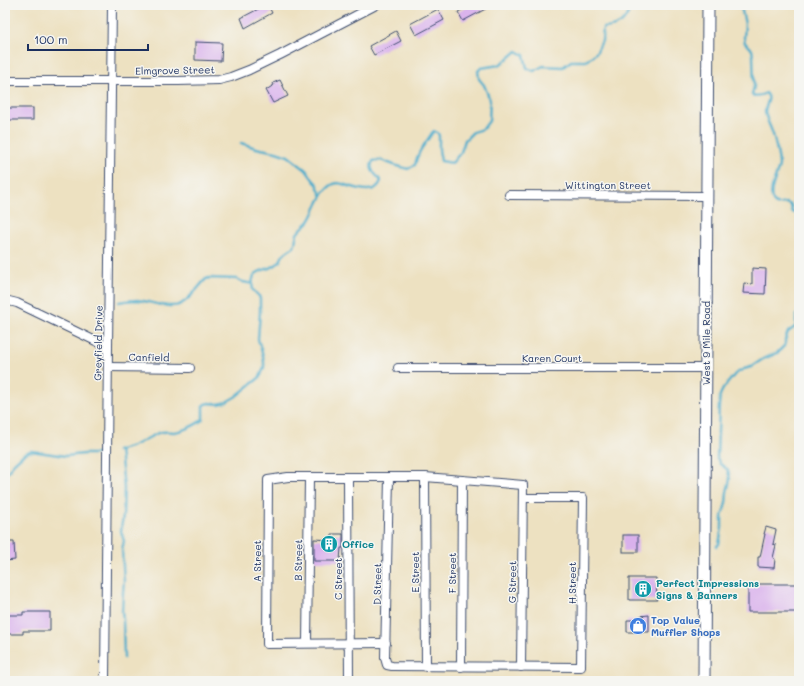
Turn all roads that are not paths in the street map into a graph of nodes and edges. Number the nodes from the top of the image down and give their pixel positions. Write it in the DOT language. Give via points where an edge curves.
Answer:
graph roads {
  1 [pos="112,5"];
  2 [pos="376,5"];
  3 [pos="708,5"];
  4 [pos="112,80"];
  5 [pos="5,81"];
  6 [pos="509,195"];
  7 [pos="706,196"];
  8 [pos="5,300"];
  9 [pos="108,348"];
  10 [pos="108,367"];
  11 [pos="190,368"];
  12 [pos="398,368"];
  13 [pos="706,368"];
  14 [pos="425,477"];
  15 [pos="309,478"];
  16 [pos="348,478"];
  17 [pos="389,478"];
  18 [pos="462,480"];
  19 [pos="523,498"];
  20 [pos="307,643"];
  21 [pos="348,643"];
  22 [pos="386,643"];
  23 [pos="426,667"];
  24 [pos="461,667"];
  25 [pos="521,667"];
  26 [pos="105,681"];
  27 [pos="349,681"];
  28 [pos="704,681"];
  1 -- 4 [label="street, Greyfield Drive"];
  2 -- 4 [label="street, Elmgrove Street" via="250,70 231,77 197,81"];
  3 -- 7 [label="street, West 9 Mile Road"];
  4 -- 5 [label="street, Elmgrove Street"];
  4 -- 9 [label="street, Greyfield Drive"];
  6 -- 7 [label="street, Wittington Street"];
  7 -- 13 [label="street, West 9 Mile Road"];
  8 -- 9 [label="street"];
  9 -- 10 [label="street, Greyfield Drive"];
  10 -- 11 [label="street, Canfield"];
  10 -- 26 [label="street, Greyfield Drive"];
  12 -- 13 [label="street, Karen Court"];
  13 -- 28 [label="street, West 9 Mile Road"];
  14 -- 17 [label="street"];
  14 -- 18 [label="street"];
  14 -- 23 [label="street, E Street"];
  15 -- 16 [label="street"];
  15 -- 20 [label="street, B Street"];
  15 -- 20 [label="street, A Street" via="268,480 267,644"];
  16 -- 17 [label="street"];
  16 -- 21 [label="street, C Street"];
  17 -- 22 [label="street, D Street"];
  18 -- 19 [label="street" via="523,484"];
  18 -- 24 [label="street, F Street"];
  19 -- 25 [label="street, G Street"];
  19 -- 25 [label="street, H Street" via="583,498 581,667"];
  20 -- 21 [label="street, A Street"];
  21 -- 22 [label="street, A Street"];
  21 -- 27 [label="street, C Street"];
  22 -- 23 [label="street, D Street" via="387,665"];
  23 -- 24 [label="street"];
  24 -- 25 [label="street"];
}
